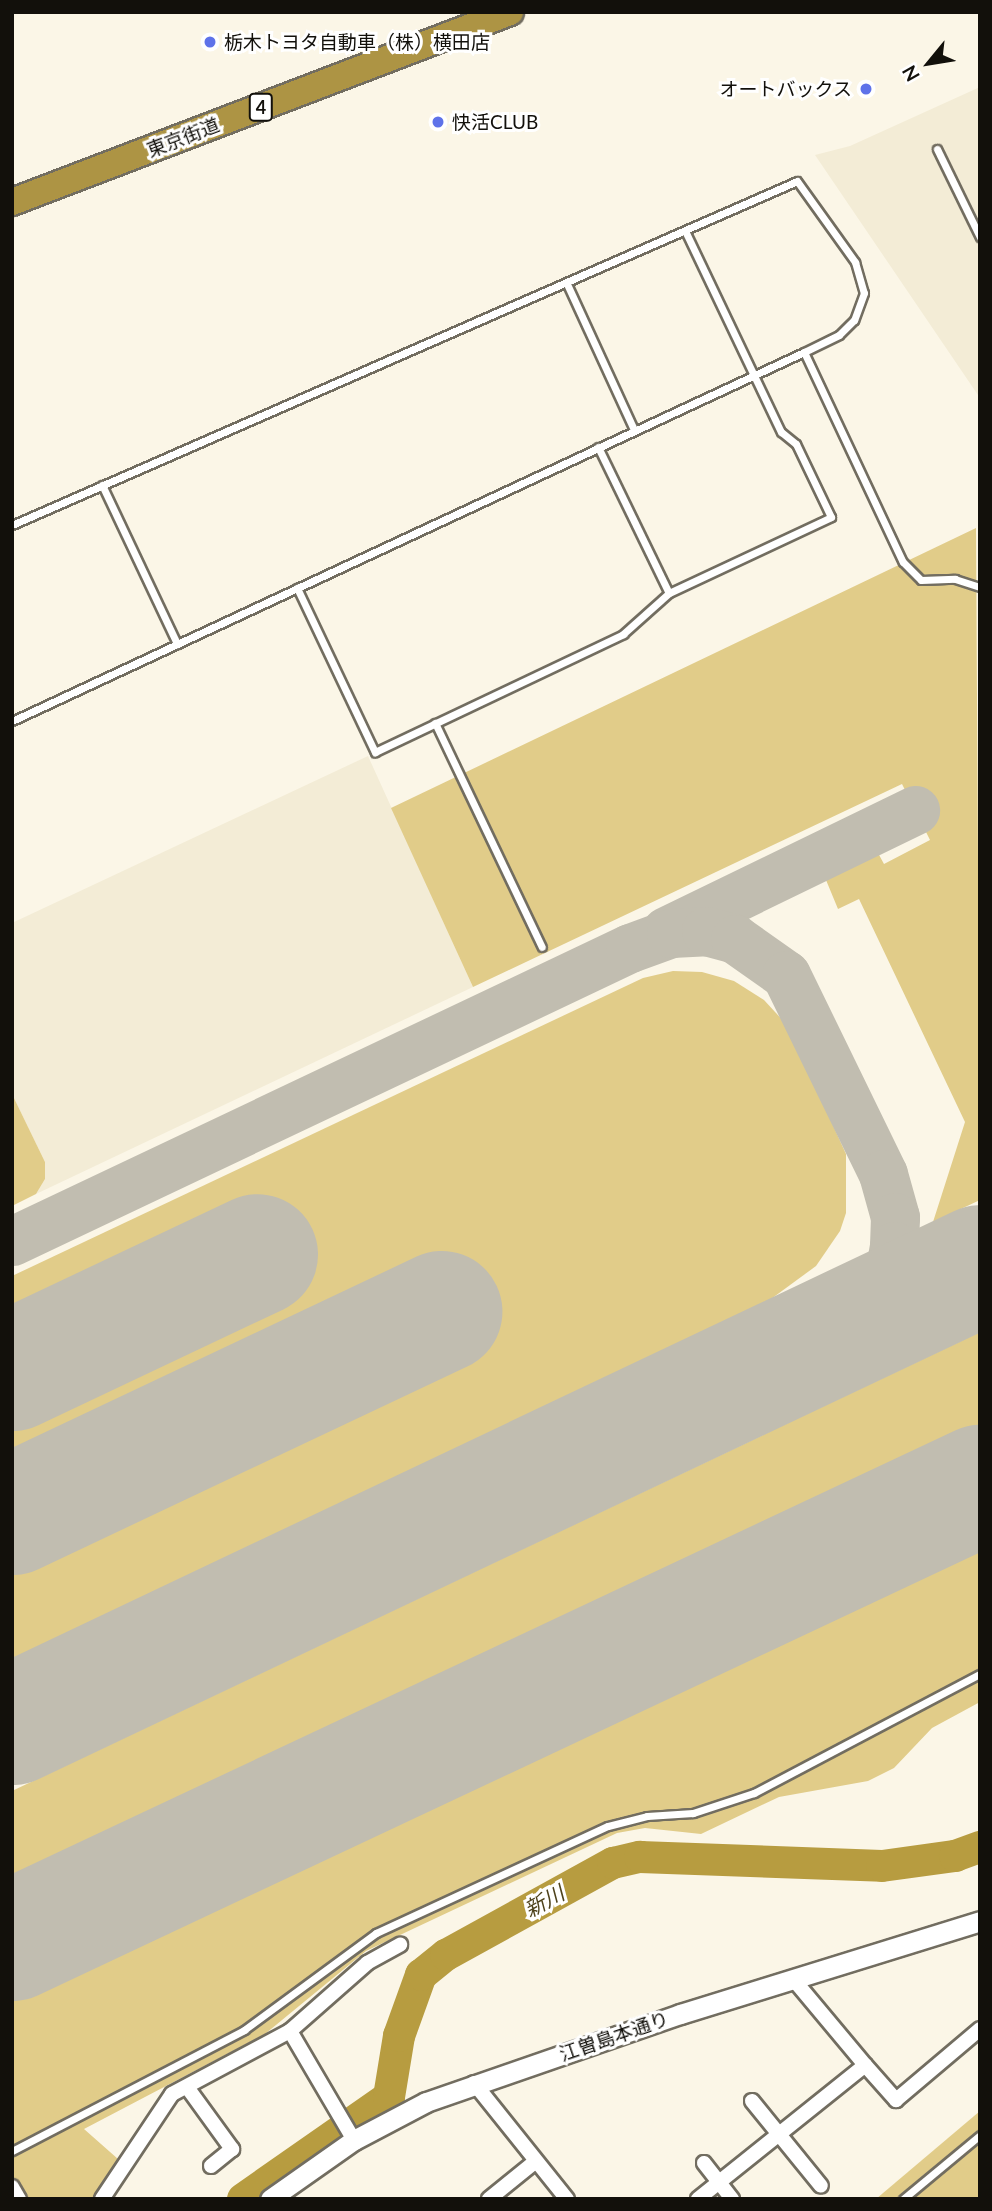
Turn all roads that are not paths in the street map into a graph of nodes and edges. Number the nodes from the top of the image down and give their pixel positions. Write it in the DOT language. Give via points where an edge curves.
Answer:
graph roads {
  1 [pos="510,12"];
  2 [pos="937,149"];
  3 [pos="12,202"];
  4 [pos="685,231"];
  5 [pos="980,237"];
  6 [pos="567,284"];
  7 [pos="804,352"];
  8 [pos="753,376"];
  9 [pos="634,430"];
  10 [pos="598,447"];
  11 [pos="102,485"];
  12 [pos="12,525"];
  13 [pos="980,587"];
  14 [pos="297,588"];
  15 [pos="669,593"];
  16 [pos="177,644"];
  17 [pos="12,721"];
  18 [pos="435,723"];
  19 [pos="541,947"];
  20 [pos="980,1674"];
  21 [pos="980,1921"];
  22 [pos="400,1945"];
  23 [pos="793,1979"];
  24 [pos="980,2029"];
  25 [pos="290,2031"];
  26 [pos="865,2065"];
  27 [pos="474,2083"];
  28 [pos="187,2087"];
  29 [pos="752,2101"];
  30 [pos="778,2133"];
  31 [pos="980,2135"];
  32 [pos="354,2140"];
  33 [pos="12,2151"];
  34 [pos="536,2161"];
  35 [pos="704,2163"];
  36 [pos="211,2166"];
  37 [pos="719,2182"];
  38 [pos="821,2186"];
  39 [pos="12,2187"];
  40 [pos="19,2199"];
  41 [pos="102,2199"];
  42 [pos="270,2199"];
  43 [pos="489,2199"];
  44 [pos="567,2199"];
  45 [pos="698,2199"];
  46 [pos="732,2199"];
  47 [pos="903,2199"];
  1 -- 3 [label="highway, 東京街道 / 4"];
  2 -- 5 [label="lane"];
  4 -- 6 [label="lane"];
  4 -- 7 [label="lane" via="797,181 855,262 864,293 854,320 838,335"];
  4 -- 8 [label="lane"];
  6 -- 9 [label="lane"];
  6 -- 11 [label="lane"];
  7 -- 8 [label="lane"];
  7 -- 13 [label="lane" via="903,562 921,580 956,579"];
  8 -- 9 [label="lane"];
  8 -- 15 [label="lane" via="781,432 796,444 831,517"];
  9 -- 10 [label="lane"];
  10 -- 14 [label="lane"];
  10 -- 15 [label="lane"];
  11 -- 12 [label="lane"];
  11 -- 16 [label="lane"];
  14 -- 16 [label="lane"];
  14 -- 18 [label="lane" via="375,752"];
  15 -- 18 [label="lane" via="623,634"];
  16 -- 17 [label="lane"];
  18 -- 19 [label="lane"];
  20 -- 33 [label="lane" via="754,1793 693,1813 647,1816 608,1826 376,1933 243,2030"];
  21 -- 23 [label="street, 江曽島本通り"];
  22 -- 25 [label="street" via="367,1963"];
  23 -- 26 [label="street"];
  23 -- 27 [label="street, 江曽島本通り"];
  24 -- 26 [label="street" via="896,2100"];
  25 -- 28 [label="street"];
  25 -- 32 [label="street"];
  26 -- 30 [label="street"];
  27 -- 32 [label="street, 江曽島本通り"];
  27 -- 34 [label="street"];
  28 -- 36 [label="street" via="232,2149"];
  28 -- 41 [label="street" via="173,2094"];
  29 -- 30 [label="street"];
  30 -- 37 [label="street"];
  30 -- 38 [label="street"];
  31 -- 47 [label="lane"];
  32 -- 42 [label="street, 江曽島本通り"];
  34 -- 43 [label="street"];
  34 -- 44 [label="street"];
  35 -- 37 [label="street"];
  37 -- 45 [label="street"];
  37 -- 46 [label="street"];
  39 -- 40 [label="street"];
}
